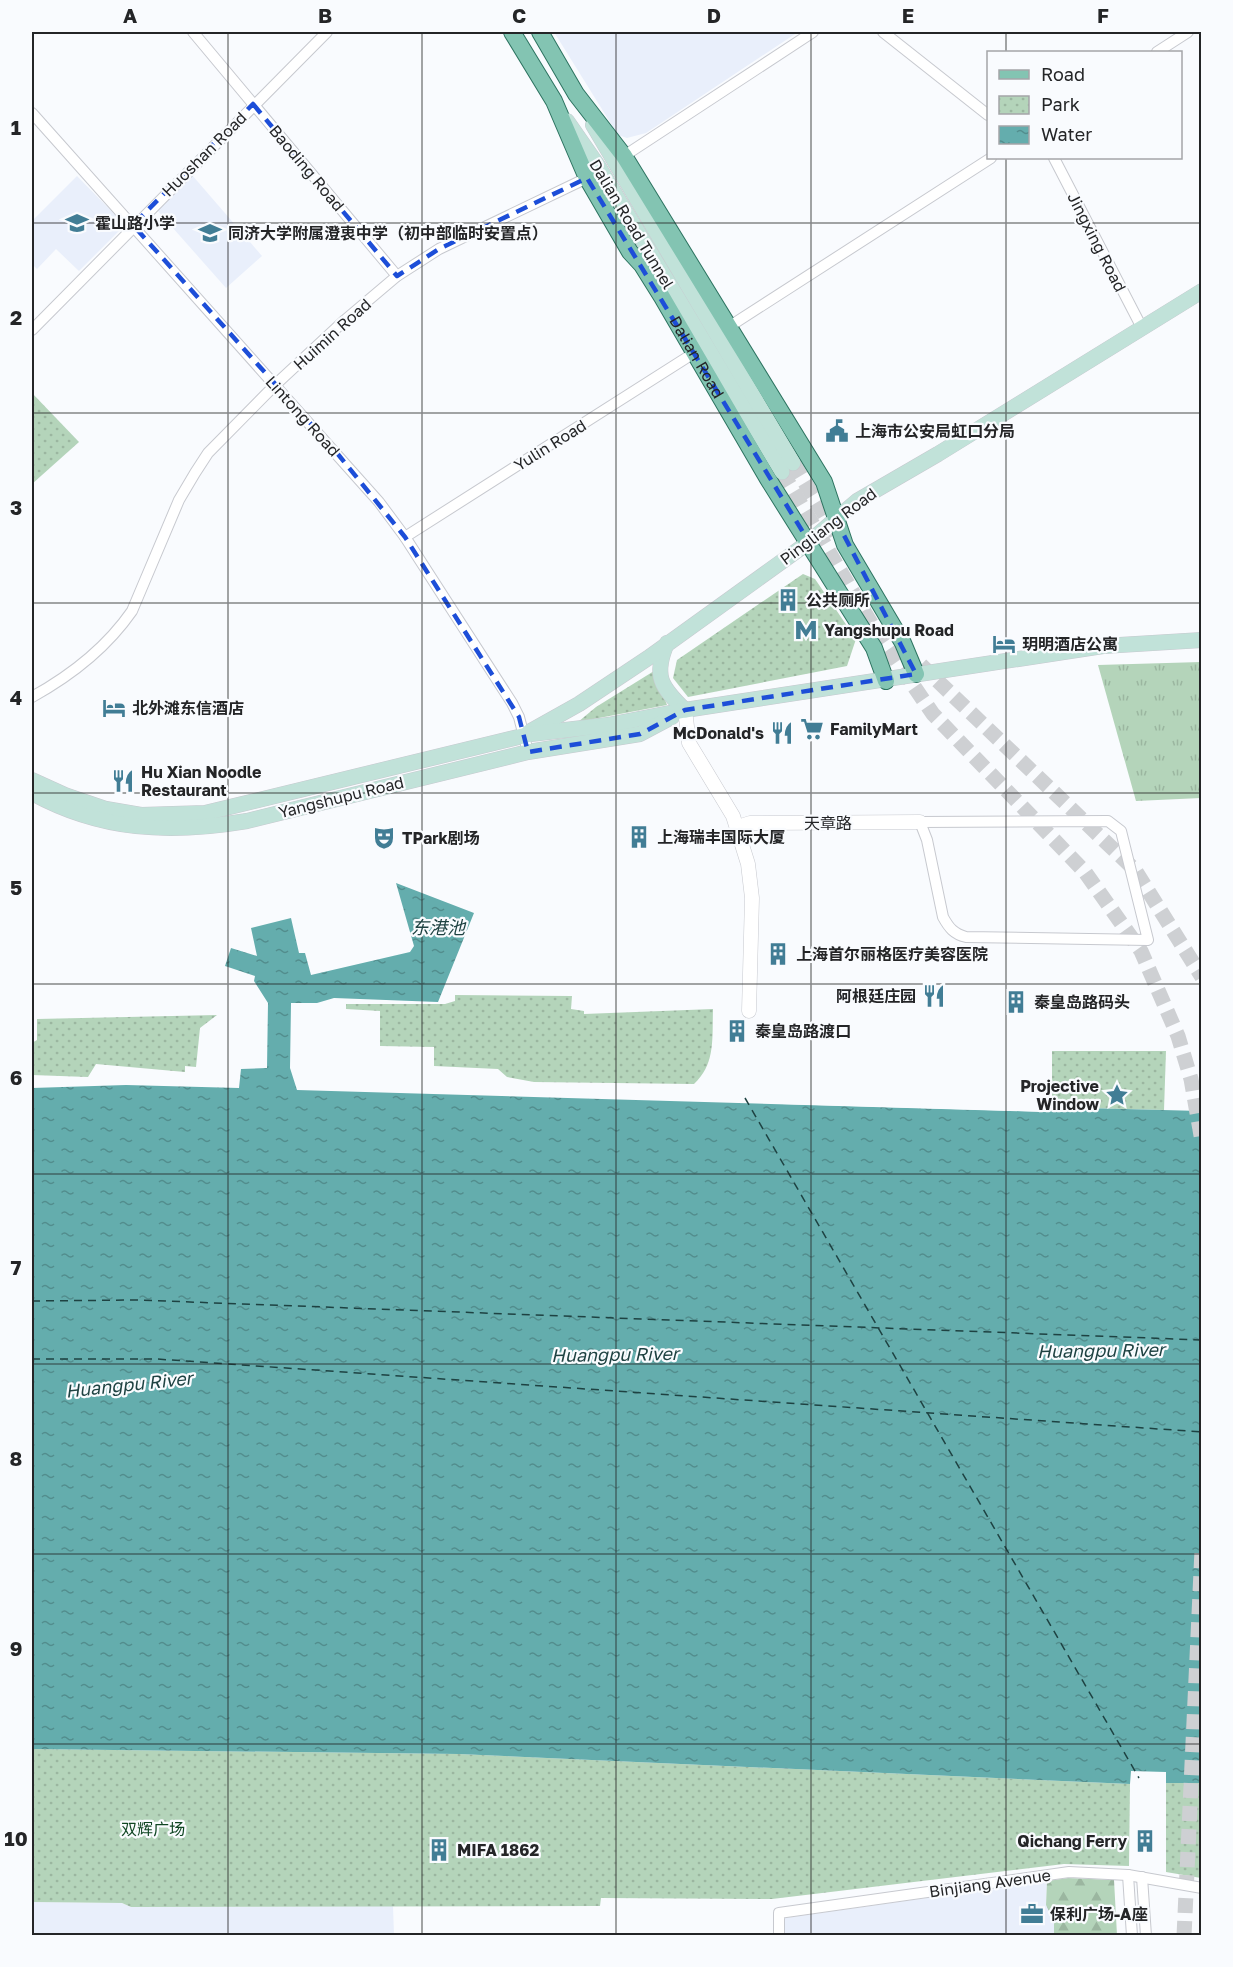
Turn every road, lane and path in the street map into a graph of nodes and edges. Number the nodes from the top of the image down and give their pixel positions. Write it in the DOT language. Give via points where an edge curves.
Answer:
graph roads {
  1 [pos="193,32"];
  2 [pos="327,32"];
  3 [pos="512,32"];
  4 [pos="540,32"];
  5 [pos="813,32"];
  6 [pos="883,32"];
  7 [pos="1188,32"];
  8 [pos="1159,51"];
  9 [pos="576,94"];
  10 [pos="554,101"];
  11 [pos="253,104"];
  12 [pos="32,113"];
  13 [pos="987,114"];
  14 [pos="624,156"];
  15 [pos="989,159"];
  16 [pos="1055,159"];
  17 [pos="587,177"];
  18 [pos="133,225"];
  19 [pos="397,276"];
  20 [pos="1202,291"];
  21 [pos="1141,326"];
  22 [pos="727,328"];
  23 [pos="32,330"];
  24 [pos="694,354"];
  25 [pos="275,385"];
  26 [pos="835,518"];
  27 [pos="405,537"];
  28 [pos="809,542"];
  29 [pos="1202,640"];
  30 [pos="667,643"];
  31 [pos="916,674"];
  32 [pos="886,681"];
  33 [pos="32,697"];
  34 [pos="685,710"];
  35 [pos="524,735"];
  36 [pos="528,752"];
  37 [pos="32,780"];
  38 [pos="32,793"];
  39 [pos="920,822"];
  40 [pos="738,827"];
  41 [pos="749,1011"];
  42 [pos="1128,1875"];
  43 [pos="1142,1877"];
  44 [pos="1202,1887"];
  45 [pos="779,1935"];
  46 [pos="1132,1935"];
  47 [pos="1146,1935"];
  1 -- 11 [label="street, Baoding Road"];
  2 -- 11 [label="street, Huoshan Road"];
  3 -- 10 [label="main road, Dalian Road"];
  4 -- 9 [label="main road"];
  5 -- 14 [label="street"];
  6 -- 13 [label="street"];
  7 -- 8 [label="street"];
  9 -- 10 [label="main road, Dalian Road Tunnel" via="788,467"];
  9 -- 14 [label="main road"];
  10 -- 17 [label="main road, Dalian Road"];
  11 -- 18 [label="street, Huoshan Road"];
  11 -- 19 [label="street, Baoding Road"];
  12 -- 18 [label="street, Lintong Road"];
  14 -- 22 [label="main road"];
  15 -- 22 [label="street"];
  16 -- 21 [label="street, Jingxing Road"];
  17 -- 19 [label="street, Huimin Road" via="439,249"];
  17 -- 24 [label="main road, Dalian Road"];
  18 -- 23 [label="street, Huoshan Road"];
  18 -- 25 [label="street, Lintong Road"];
  19 -- 25 [label="street, Huimin Road"];
  20 -- 21 [label="main road, Pingliang Road"];
  21 -- 26 [label="main road, Pingliang Road" via="856,501"];
  22 -- 26 [label="main road" via="824,482"];
  24 -- 27 [label="street, Yulin Road"];
  24 -- 28 [label="main road, Dalian Road"];
  25 -- 27 [label="street, Lintong Road"];
  25 -- 33 [label="street, Huimin Road" via="208,453 195,473 121,627 63,678"];
  26 -- 28 [label="main road, Pingliang Road"];
  26 -- 31 [label="main road" via="845,545 903,643"];
  27 -- 35 [label="street, Lintong Road" via="512,703"];
  28 -- 30 [label="main road, Pingliang Road"];
  28 -- 32 [label="main road, Dalian Road" via="874,648"];
  29 -- 31 [label="main road, Yangshupu Road" via="1103,646"];
  30 -- 34 [label="main road" via="661,657 661,682"];
  30 -- 35 [label="main road, Pingliang Road" via="579,704"];
  31 -- 32 [label="main road, Yangshupu Road"];
  32 -- 34 [label="main road, Yangshupu Road"];
  34 -- 35 [label="main road, Yangshupu Road" via="597,727"];
  34 -- 36 [label="main road, Yangshupu Road" via="640,734"];
  34 -- 40 [label="street" via="689,743"];
  35 -- 36 [label="street, Lintong Road"];
  35 -- 37 [label="main road, Yangshupu Road" via="205,813 141,815 106,809"];
  36 -- 38 [label="main road, Yangshupu Road" via="210,827 110,824 79,816"];
  39 -- 39 [label="street" via="943,917 950,930 959,935 1148,940 1123,840 1114,823"];
  39 -- 40 [label="street, 天章路" via="750,823"];
  40 -- 41 [label="street" via="752,898"];
  42 -- 43 [label="street, Binjiang Avenue"];
  42 -- 45 [label="street, Binjiang Avenue" via="1069,1872 779,1912"];
  42 -- 46 [label="street"];
  43 -- 44 [label="street, Binjiang Avenue"];
  43 -- 47 [label="street"];
}
